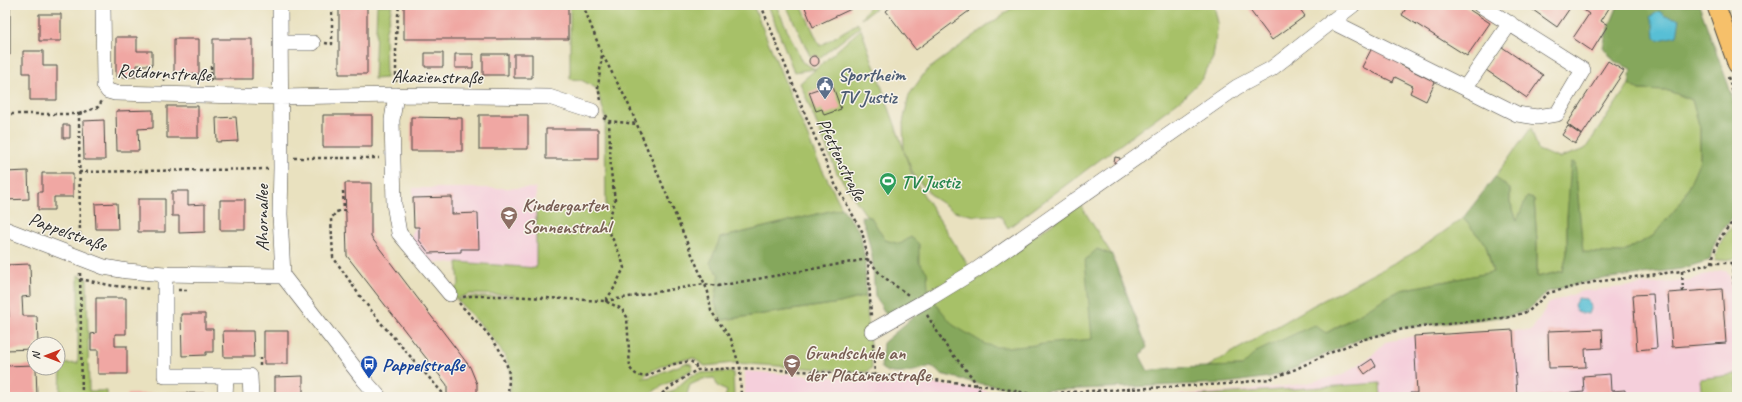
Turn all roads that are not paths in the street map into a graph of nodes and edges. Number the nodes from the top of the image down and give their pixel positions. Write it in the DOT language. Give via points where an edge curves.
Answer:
graph roads {
  1 [pos="103,5"];
  2 [pos="280,5"];
  3 [pos="1353,5"];
  4 [pos="1480,5"];
  5 [pos="1716,5"];
  6 [pos="1331,21"];
  7 [pos="1510,23"];
  8 [pos="280,43"];
  9 [pos="313,43"];
  10 [pos="1737,64"];
  11 [pos="1465,88"];
  12 [pos="396,96"];
  13 [pos="280,97"];
  14 [pos="600,110"];
  15 [pos="5,229"];
  16 [pos="165,274"];
  17 [pos="283,276"];
  18 [pos="453,297"];
  19 [pos="872,331"];
  20 [pos="226,376"];
  21 [pos="225,397"];
  22 [pos="251,397"];
  23 [pos="379,397"];
  1 -- 13 [label="street, Rotdornstraße" via="104,85 108,91"];
  2 -- 8 [label="street, Ahornallee"];
  3 -- 6 [label="street"];
  4 -- 7 [label="street"];
  5 -- 10 [label="main road"];
  6 -- 11 [label="street"];
  6 -- 19 [label="street" via="1271,69 1237,87 976,270"];
  7 -- 11 [label="street"];
  7 -- 11 [label="street" via="1583,70 1557,114 1537,117 1517,114"];
  8 -- 9 [label="street"];
  8 -- 13 [label="street, Ahornallee"];
  12 -- 13 [label="street, Akazienstraße"];
  12 -- 14 [label="street, Akazienstraße" via="549,98"];
  12 -- 18 [label="street" via="392,120 394,204 399,233"];
  13 -- 17 [label="street, Ahornallee"];
  15 -- 16 [label="street, Pappelstraße" via="104,267"];
  16 -- 17 [label="street, Pappelstraße"];
  16 -- 20 [label="street" via="165,376"];
  17 -- 23 [label="street, Ahornallee"];
  20 -- 21 [label="street"];
  20 -- 22 [label="street" via="250,376"];
}
